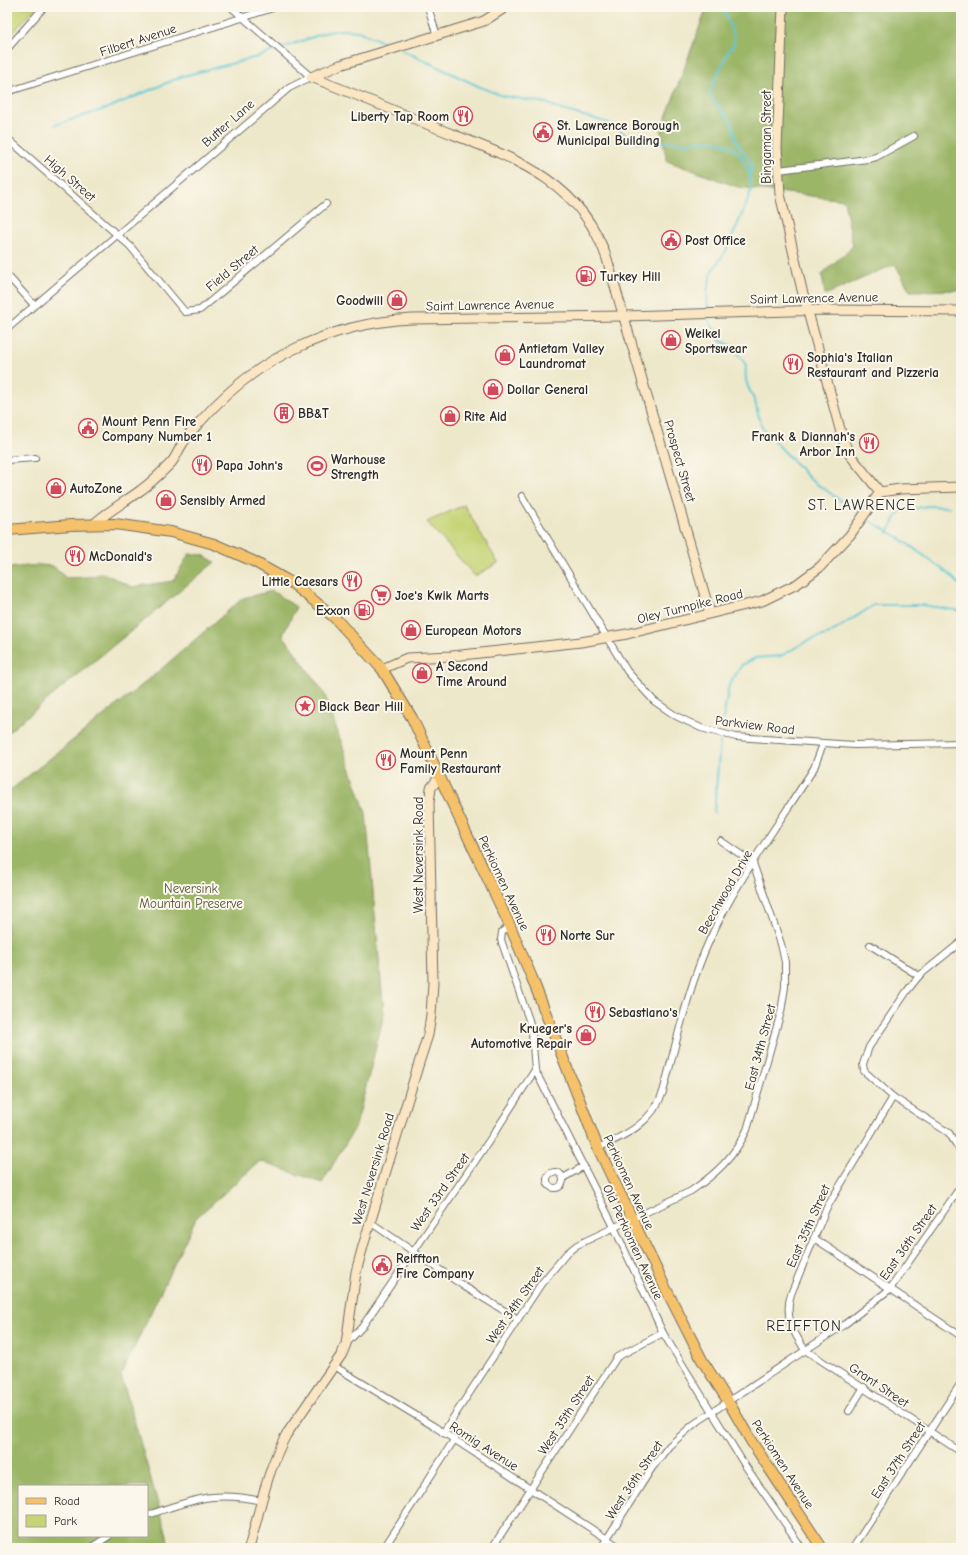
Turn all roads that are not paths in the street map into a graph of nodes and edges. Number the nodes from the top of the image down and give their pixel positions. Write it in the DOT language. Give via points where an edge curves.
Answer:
graph roads {
  1 [pos="44,7"];
  2 [pos="231,7"];
  3 [pos="276,7"];
  4 [pos="428,7"];
  5 [pos="506,7"];
  6 [pos="783,7"];
  7 [pos="243,18"];
  8 [pos="437,36"];
  9 [pos="7,49"];
  10 [pos="311,77"];
  11 [pos="7,92"];
  12 [pos="914,136"];
  13 [pos="7,138"];
  14 [pos="778,170"];
  15 [pos="326,204"];
  16 [pos="118,234"];
  17 [pos="7,275"];
  18 [pos="156,276"];
  19 [pos="34,305"];
  20 [pos="808,311"];
  21 [pos="961,311"];
  22 [pos="624,316"];
  23 [pos="7,329"];
  24 [pos="35,458"];
  25 [pos="7,460"];
  26 [pos="961,487"];
  27 [pos="880,492"];
  28 [pos="522,496"];
  29 [pos="94,524"];
  30 [pos="7,530"];
  31 [pos="710,613"];
  32 [pos="606,638"];
  33 [pos="382,668"];
  34 [pos="823,744"];
  35 [pos="961,744"];
  36 [pos="439,777"];
  37 [pos="721,841"];
  38 [pos="753,863"];
  39 [pos="510,926"];
  40 [pos="961,942"];
  41 [pos="870,945"];
  42 [pos="919,976"];
  43 [pos="535,1070"];
  44 [pos="893,1097"];
  45 [pos="598,1148"];
  46 [pos="961,1152"];
  47 [pos="584,1166"];
  48 [pos="563,1178"];
  49 [pos="961,1186"];
  50 [pos="632,1219"];
  51 [pos="370,1222"];
  52 [pos="614,1227"];
  53 [pos="814,1238"];
  54 [pos="412,1252"];
  55 [pos="890,1289"];
  56 [pos="518,1319"];
  57 [pos="663,1333"];
  58 [pos="961,1336"];
  59 [pos="346,1344"];
  60 [pos="805,1350"];
  61 [pos="334,1366"];
  62 [pos="961,1383"];
  63 [pos="864,1387"];
  64 [pos="728,1401"];
  65 [pos="848,1411"];
  66 [pos="711,1413"];
  67 [pos="929,1431"];
  68 [pos="443,1433"];
  69 [pos="454,1440"];
  70 [pos="961,1452"];
  71 [pos="531,1489"];
  72 [pos="262,1501"];
  73 [pos="148,1515"];
  74 [pos="106,1537"];
  75 [pos="607,1539"];
  76 [pos="90,1548"];
  77 [pos="250,1548"];
  78 [pos="384,1548"];
  79 [pos="492,1548"];
  80 [pos="601,1548"];
  81 [pos="621,1548"];
  82 [pos="802,1548"];
  83 [pos="822,1548"];
  84 [pos="853,1548"];
  1 -- 9 [label="street"];
  2 -- 7 [label="street"];
  3 -- 7 [label="street, Filbert Avenue"];
  4 -- 8 [label="street"];
  5 -- 8 [label="street, Butter Lane" via="484,21"];
  6 -- 14 [label="street, Bingaman Street" via="777,128"];
  7 -- 10 [label="street"];
  7 -- 11 [label="street, Filbert Avenue"];
  8 -- 10 [label="street, Butter Lane" via="340,65"];
  10 -- 16 [label="street, Butter Lane" via="289,88"];
  10 -- 22 [label="street, Prospect Street" via="514,159 564,190 598,236"];
  12 -- 14 [label="street" via="868,159"];
  13 -- 16 [label="street, High Street"];
  14 -- 20 [label="street, Bingaman Street" via="782,209"];
  15 -- 18 [label="street, Field Street" via="200,310 185,312"];
  16 -- 18 [label="street, High Street"];
  16 -- 19 [label="street, Butter Lane"];
  17 -- 19 [label="street"];
  19 -- 23 [label="street, Butter Lane"];
  20 -- 21 [label="street, Saint Lawrence Avenue"];
  20 -- 22 [label="street, Saint Lawrence Avenue"];
  20 -- 27 [label="street, Bingaman Street" via="843,440 854,460"];
  22 -- 29 [label="street, Saint Lawrence Avenue" via="401,320 355,327 321,336 286,352 234,387 199,422 183,442 172,462 141,490"];
  22 -- 31 [label="street, Prospect Street"];
  24 -- 25 [label="street"];
  26 -- 27 [label="street"];
  27 -- 31 [label="street, Oley Turnpike Road" via="850,535 829,558 797,584 749,605"];
  28 -- 32 [label="street, Parkview Road"];
  29 -- 30 [label="main road, Perkiomen Avenue"];
  29 -- 33 [label="main road, Perkiomen Avenue" via="134,526 171,532 214,544 253,561 292,583 322,606"];
  31 -- 32 [label="street, Oley Turnpike Road"];
  32 -- 33 [label="street, Oley Turnpike Road" via="452,656 407,658"];
  32 -- 34 [label="street, Parkview Road" via="627,671 654,701 691,724 736,737"];
  33 -- 36 [label="main road, Perkiomen Avenue" via="412,718"];
  34 -- 35 [label="street, Parkview Road"];
  34 -- 38 [label="street, Beechwood Drive" via="814,768"];
  36 -- 39 [label="main road, Perkiomen Avenue"];
  36 -- 51 [label="street, West Neversink Road" via="431,788 429,803 433,983 431,1015"];
  37 -- 38 [label="street"];
  38 -- 45 [label="street, Beechwood Drive" via="709,940 663,1092 656,1107 649,1117 631,1132"];
  38 -- 50 [label="street, East 34th Street" via="781,944 786,979 781,1012 752,1114 739,1145 728,1161 716,1172 691,1191"];
  39 -- 43 [label="street, Old Perkiomen Avenue" via="502,932 501,940 529,1020"];
  39 -- 45 [label="main road, Perkiomen Avenue"];
  40 -- 42 [label="street"];
  41 -- 42 [label="street"];
  42 -- 44 [label="street" via="864,1057 864,1071"];
  43 -- 47 [label="street, Old Perkiomen Avenue"];
  43 -- 54 [label="street, West 33rd Street"];
  44 -- 46 [label="street" via="949,1133"];
  44 -- 53 [label="street, East 35th Street" via="836,1190"];
  45 -- 50 [label="main road, Perkiomen Avenue"];
  47 -- 48 [label="street"];
  47 -- 52 [label="street, Old Perkiomen Avenue"];
  49 -- 55 [label="street, East 36th Street"];
  50 -- 52 [label="street, West 34th Street"];
  50 -- 64 [label="main road, Perkiomen Avenue" via="702,1360"];
  51 -- 54 [label="street"];
  51 -- 59 [label="street, West Neversink Road" via="356,1272"];
  52 -- 56 [label="street, West 34th Street" via="577,1245 567,1253 541,1284"];
  52 -- 57 [label="street, Old Perkiomen Avenue"];
  53 -- 55 [label="street"];
  53 -- 60 [label="street, East 35th Street" via="791,1294 788,1308 791,1326"];
  54 -- 56 [label="street"];
  54 -- 59 [label="street, West 33rd Street" via="362,1327"];
  55 -- 58 [label="street"];
  55 -- 60 [label="street, East 36th Street" via="845,1324"];
  56 -- 68 [label="street, West 34th Street"];
  57 -- 66 [label="street, Old Perkiomen Avenue"];
  57 -- 71 [label="street, West 35th Street" via="617,1357"];
  59 -- 61 [label="street, West Neversink Road"];
  60 -- 63 [label="street, Grant Street"];
  60 -- 64 [label="street, East 36th Street"];
  61 -- 68 [label="street, Romig Avenue"];
  61 -- 72 [label="street, West Neversink Road" via="286,1435 273,1462"];
  62 -- 67 [label="street, East 37th Street"];
  63 -- 65 [label="street"];
  63 -- 67 [label="street, Grant Street"];
  64 -- 66 [label="street, West 36th Street"];
  64 -- 83 [label="main road, Perkiomen Avenue" via="751,1442"];
  66 -- 75 [label="street, West 36th Street" via="669,1446"];
  66 -- 82 [label="street, Old Perkiomen Avenue"];
  67 -- 70 [label="street, Grant Street"];
  67 -- 84 [label="street, East 37th Street"];
  68 -- 69 [label="street, Romig Avenue"];
  69 -- 71 [label="street, Romig Avenue"];
  69 -- 78 [label="street"];
  71 -- 75 [label="street, Romig Avenue"];
  71 -- 79 [label="street, West 35th Street"];
  72 -- 73 [label="street" via="235,1495 209,1496"];
  72 -- 77 [label="street, West Neversink Road"];
  74 -- 76 [label="street"];
  75 -- 80 [label="street, West 36th Street"];
  75 -- 81 [label="street, Romig Avenue"];
}
